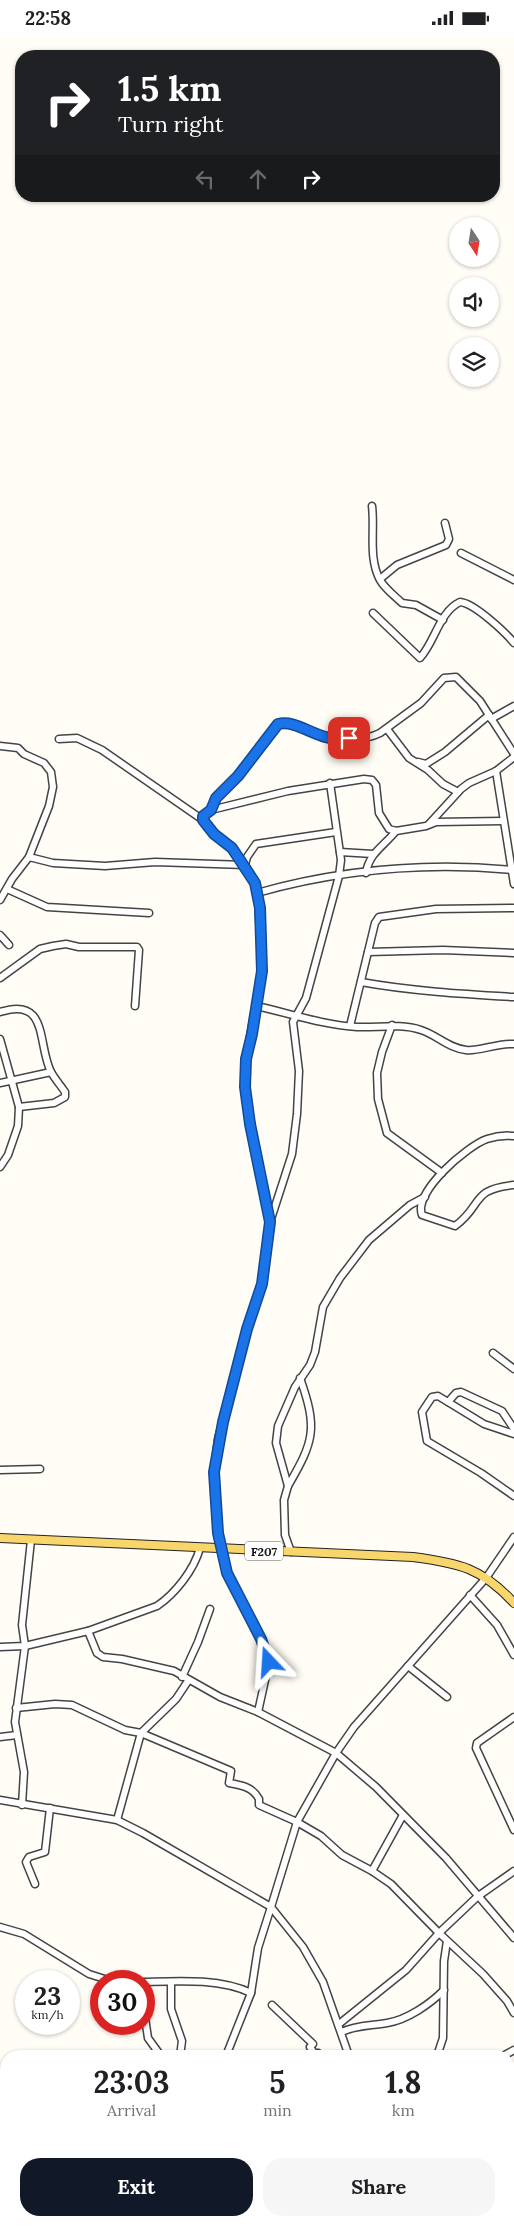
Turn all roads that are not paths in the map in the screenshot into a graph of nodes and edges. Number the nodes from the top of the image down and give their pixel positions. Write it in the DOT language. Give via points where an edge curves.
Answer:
graph roads {
  1 [pos="372,506"];
  2 [pos="445,523"];
  3 [pos="461,553"];
  4 [pos="380,579"];
  5 [pos="514,580"];
  6 [pos="373,613"];
  7 [pos="443,620"];
  8 [pos="514,643"];
  9 [pos="514,706"];
  10 [pos="490,717"];
  11 [pos="387,729"];
  12 [pos="59,739"];
  13 [pos="0,746"];
  14 [pos="514,756"];
  15 [pos="414,761"];
  16 [pos="496,771"];
  17 [pos="330,783"];
  18 [pos="458,792"];
  19 [pos="211,810"];
  20 [pos="203,820"];
  21 [pos="503,821"];
  22 [pos="426,826"];
  23 [pos="396,831"];
  24 [pos="336,832"];
  25 [pos="340,852"];
  26 [pos="372,853"];
  27 [pos="30,857"];
  28 [pos="245,865"];
  29 [pos="512,870"];
  30 [pos="366,873"];
  31 [pos="339,876"];
  32 [pos="514,884"];
  33 [pos="7,889"];
  34 [pos="257,893"];
  35 [pos="0,900"];
  36 [pos="514,908"];
  37 [pos="149,913"];
  38 [pos="0,935"];
  39 [pos="9,945"];
  40 [pos="368,952"];
  41 [pos="514,953"];
  42 [pos="0,978"];
  43 [pos="361,982"];
  44 [pos="514,997"];
  45 [pos="135,1006"];
  46 [pos="256,1006"];
  47 [pos="0,1012"];
  48 [pos="298,1015"];
  49 [pos="392,1025"];
  50 [pos="350,1026"];
  51 [pos="0,1039"];
  52 [pos="514,1044"];
  53 [pos="51,1072"];
  54 [pos="11,1080"];
  55 [pos="0,1083"];
  56 [pos="19,1107"];
  57 [pos="514,1136"];
  58 [pos="0,1167"];
  59 [pos="442,1173"];
  60 [pos="514,1185"];
  61 [pos="425,1197"];
  62 [pos="270,1222"];
  63 [pos="493,1353"];
  64 [pos="514,1369"];
  65 [pos="300,1378"];
  66 [pos="448,1402"];
  67 [pos="514,1429"];
  68 [pos="514,1434"];
  69 [pos="40,1469"];
  70 [pos="0,1470"];
  71 [pos="288,1486"];
  72 [pos="514,1496"];
  73 [pos="514,1537"];
  74 [pos="0,1539"];
  75 [pos="31,1540"];
  76 [pos="200,1549"];
  77 [pos="222,1550"];
  78 [pos="292,1552"];
  79 [pos="486,1578"];
  80 [pos="470,1595"];
  81 [pos="514,1603"];
  82 [pos="210,1609"];
  83 [pos="88,1631"];
  84 [pos="25,1646"];
  85 [pos="0,1647"];
  86 [pos="514,1655"];
  87 [pos="408,1666"];
  88 [pos="182,1677"];
  89 [pos="188,1681"];
  90 [pos="446,1697"];
  91 [pos="16,1708"];
  92 [pos="258,1712"];
  93 [pos="514,1717"];
  94 [pos="141,1733"];
  95 [pos="16,1735"];
  96 [pos="0,1737"];
  97 [pos="336,1753"];
  98 [pos="0,1800"];
  99 [pos="22,1805"];
  100 [pos="50,1808"];
  101 [pos="403,1815"];
  102 [pos="117,1820"];
  103 [pos="297,1821"];
  104 [pos="514,1830"];
  105 [pos="372,1871"];
  106 [pos="514,1871"];
  107 [pos="35,1884"];
  108 [pos="477,1897"];
  109 [pos="271,1907"];
  110 [pos="0,1927"];
  111 [pos="439,1933"];
  112 [pos="514,1939"];
  113 [pos="447,1941"];
  114 [pos="90,1974"];
  115 [pos="172,1981"];
  116 [pos="155,1982"];
  117 [pos="444,1990"];
  118 [pos="251,1993"];
  119 [pos="272,2005"];
  120 [pos="514,2013"];
  121 [pos="339,2024"];
  122 [pos="342,2032"];
  123 [pos="148,2035"];
  124 [pos="157,2050"];
  125 [pos="181,2050"];
  126 [pos="228,2050"];
  127 [pos="312,2050"];
  128 [pos="347,2050"];
  129 [pos="439,2050"];
  1 -- 4 [label="street" via="372,549"];
  2 -- 4 [label="street" via="449,539 446,545 397,565"];
  3 -- 5 [label="street"];
  4 -- 7 [label="street" via="402,603 416,605"];
  6 -- 7 [label="street" via="420,658"];
  7 -- 8 [label="street" via="455,604 464,602 507,634"];
  9 -- 10 [label="street"];
  10 -- 11 [label="street" via="456,677 444,677 421,703"];
  10 -- 14 [label="street"];
  10 -- 15 [label="street" via="426,764"];
  11 -- 15 [label="street"];
  11 -- 19 [label="street" via="373,737 338,740 324,738 288,723 278,724 238,776 216,798"];
  12 -- 20 [label="street" via="77,738 102,750"];
  13 -- 27 [label="street" via="18,748 44,763 51,772 53,787 49,806"];
  14 -- 16 [label="street"];
  15 -- 18 [label="street"];
  16 -- 18 [label="street" via="469,783"];
  16 -- 21 [label="street"];
  17 -- 19 [label="street"];
  17 -- 23 [label="street" via="372,780 376,785 379,813 390,829"];
  17 -- 24 [label="street"];
  18 -- 22 [label="street"];
  19 -- 20 [label="street" via="205,813"];
  20 -- 28 [label="street"];
  21 -- 22 [label="street" via="436,822"];
  21 -- 29 [label="street"];
  22 -- 23 [label="street"];
  23 -- 26 [label="street"];
  24 -- 25 [label="street"];
  24 -- 28 [label="street" via="256,844"];
  25 -- 26 [label="street"];
  25 -- 31 [label="street"];
  26 -- 30 [label="street"];
  27 -- 28 [label="street" via="53,863 105,866 155,862"];
  27 -- 33 [label="street"];
  28 -- 34 [label="street"];
  29 -- 30 [label="street" via="458,866 410,867"];
  29 -- 32 [label="street"];
  30 -- 31 [label="street"];
  31 -- 34 [label="street" via="291,883"];
  31 -- 48 [label="street" via="306,998"];
  33 -- 35 [label="street"];
  33 -- 37 [label="street" via="47,907"];
  34 -- 46 [label="street" via="262,971"];
  36 -- 40 [label="street" via="436,909 385,915 376,923"];
  38 -- 39 [label="street"];
  40 -- 41 [label="street" via="443,950"];
  40 -- 43 [label="street"];
  42 -- 45 [label="street" via="40,949 53,945 136,947 139,950"];
  43 -- 44 [label="street" via="404,990"];
  43 -- 50 [label="street"];
  46 -- 48 [label="street"];
  46 -- 62 [label="street" via="246,1059 245,1087"];
  47 -- 53 [label="street" via="20,1008 34,1017"];
  48 -- 50 [label="street"];
  48 -- 62 [label="street" via="293,1023 298,1071 292,1155"];
  49 -- 50 [label="street"];
  49 -- 52 [label="street" via="422,1030 439,1041 468,1051 500,1043"];
  49 -- 59 [label="street" via="377,1073 378,1099 387,1133"];
  51 -- 54 [label="street"];
  53 -- 54 [label="street"];
  53 -- 56 [label="street" via="65,1092 64,1097 54,1103"];
  54 -- 55 [label="street"];
  54 -- 56 [label="street"];
  56 -- 58 [label="street" via="18,1125 8,1155"];
  57 -- 59 [label="street" via="500,1136 476,1144"];
  59 -- 61 [label="street"];
  60 -- 61 [label="street" via="486,1191 466,1218 454,1226 422,1215 420,1211"];
  61 -- 65 [label="street" via="410,1205 369,1240 340,1278 323,1307 315,1352"];
  62 -- 77 [label="street" via="262,1284 218,1439 214,1472"];
  63 -- 64 [label="street"];
  65 -- 71 [label="street" via="278,1426 276,1443"];
  65 -- 71 [label="street" via="309,1403 312,1428 305,1456"];
  66 -- 67 [label="street" via="461,1392 502,1411"];
  66 -- 68 [label="street" via="484,1424"];
  66 -- 72 [label="street" via="435,1396 425,1407 422,1413 427,1441"];
  69 -- 70 [label="street"];
  71 -- 78 [label="street" via="283,1518"];
  73 -- 79 [label="street"];
  74 -- 75 [label="main road, F207"];
  75 -- 76 [label="main road, F207"];
  75 -- 84 [label="street" via="22,1625"];
  76 -- 77 [label="main road, F207"];
  76 -- 83 [label="street" via="193,1566 165,1601"];
  77 -- 78 [label="main road, F207"];
  77 -- 92 [label="street" via="227,1573 267,1652 269,1662"];
  78 -- 79 [label="main road, F207" via="444,1561 467,1567"];
  79 -- 80 [label="street"];
  79 -- 81 [label="main road, F207"];
  80 -- 86 [label="street" via="497,1625"];
  80 -- 87 [label="street"];
  82 -- 88 [label="street"];
  83 -- 84 [label="street"];
  83 -- 88 [label="street" via="97,1653 103,1657 174,1671"];
  84 -- 85 [label="street"];
  84 -- 91 [label="street"];
  87 -- 90 [label="street"];
  87 -- 97 [label="street" via="354,1727"];
  88 -- 89 [label="street"];
  89 -- 92 [label="street"];
  89 -- 94 [label="street" via="176,1699"];
  91 -- 94 [label="street" via="72,1705 125,1730"];
  91 -- 95 [label="street"];
  92 -- 97 [label="street"];
  93 -- 104 [label="street" via="477,1743 476,1748"];
  94 -- 102 [label="street"];
  94 -- 103 [label="street" via="230,1771 229,1783 244,1785 257,1795 259,1805"];
  95 -- 96 [label="street"];
  95 -- 99 [label="street" via="24,1772"];
  97 -- 101 [label="street"];
  97 -- 103 [label="street"];
  98 -- 99 [label="street"];
  99 -- 100 [label="street"];
  100 -- 102 [label="street"];
  100 -- 107 [label="street" via="45,1852 29,1857 26,1862"];
  101 -- 105 [label="street"];
  101 -- 108 [label="street" via="446,1858"];
  102 -- 109 [label="street"];
  103 -- 105 [label="street" via="342,1855"];
  103 -- 109 [label="street"];
  105 -- 111 [label="street" via="408,1900"];
  106 -- 108 [label="street"];
  108 -- 111 [label="street"];
  108 -- 112 [label="street"];
  109 -- 118 [label="street" via="258,1948"];
  109 -- 121 [label="street" via="314,1965"];
  110 -- 114 [label="street" via="24,1934"];
  111 -- 113 [label="street"];
  111 -- 121 [label="street" via="406,1970"];
  113 -- 117 [label="street"];
  113 -- 120 [label="street" via="483,1974"];
  115 -- 116 [label="street"];
  115 -- 118 [label="street" via="206,1983"];
  115 -- 125 [label="street" via="171,2009 182,2041"];
  117 -- 122 [label="street" via="390,2023 352,2027"];
  117 -- 129 [label="street" via="443,2038"];
  118 -- 126 [label="street"];
  119 -- 127 [label="street" via="313,2045 310,2047"];
  121 -- 122 [label="street"];
  122 -- 128 [label="street"];
  123 -- 124 [label="street"];
}
